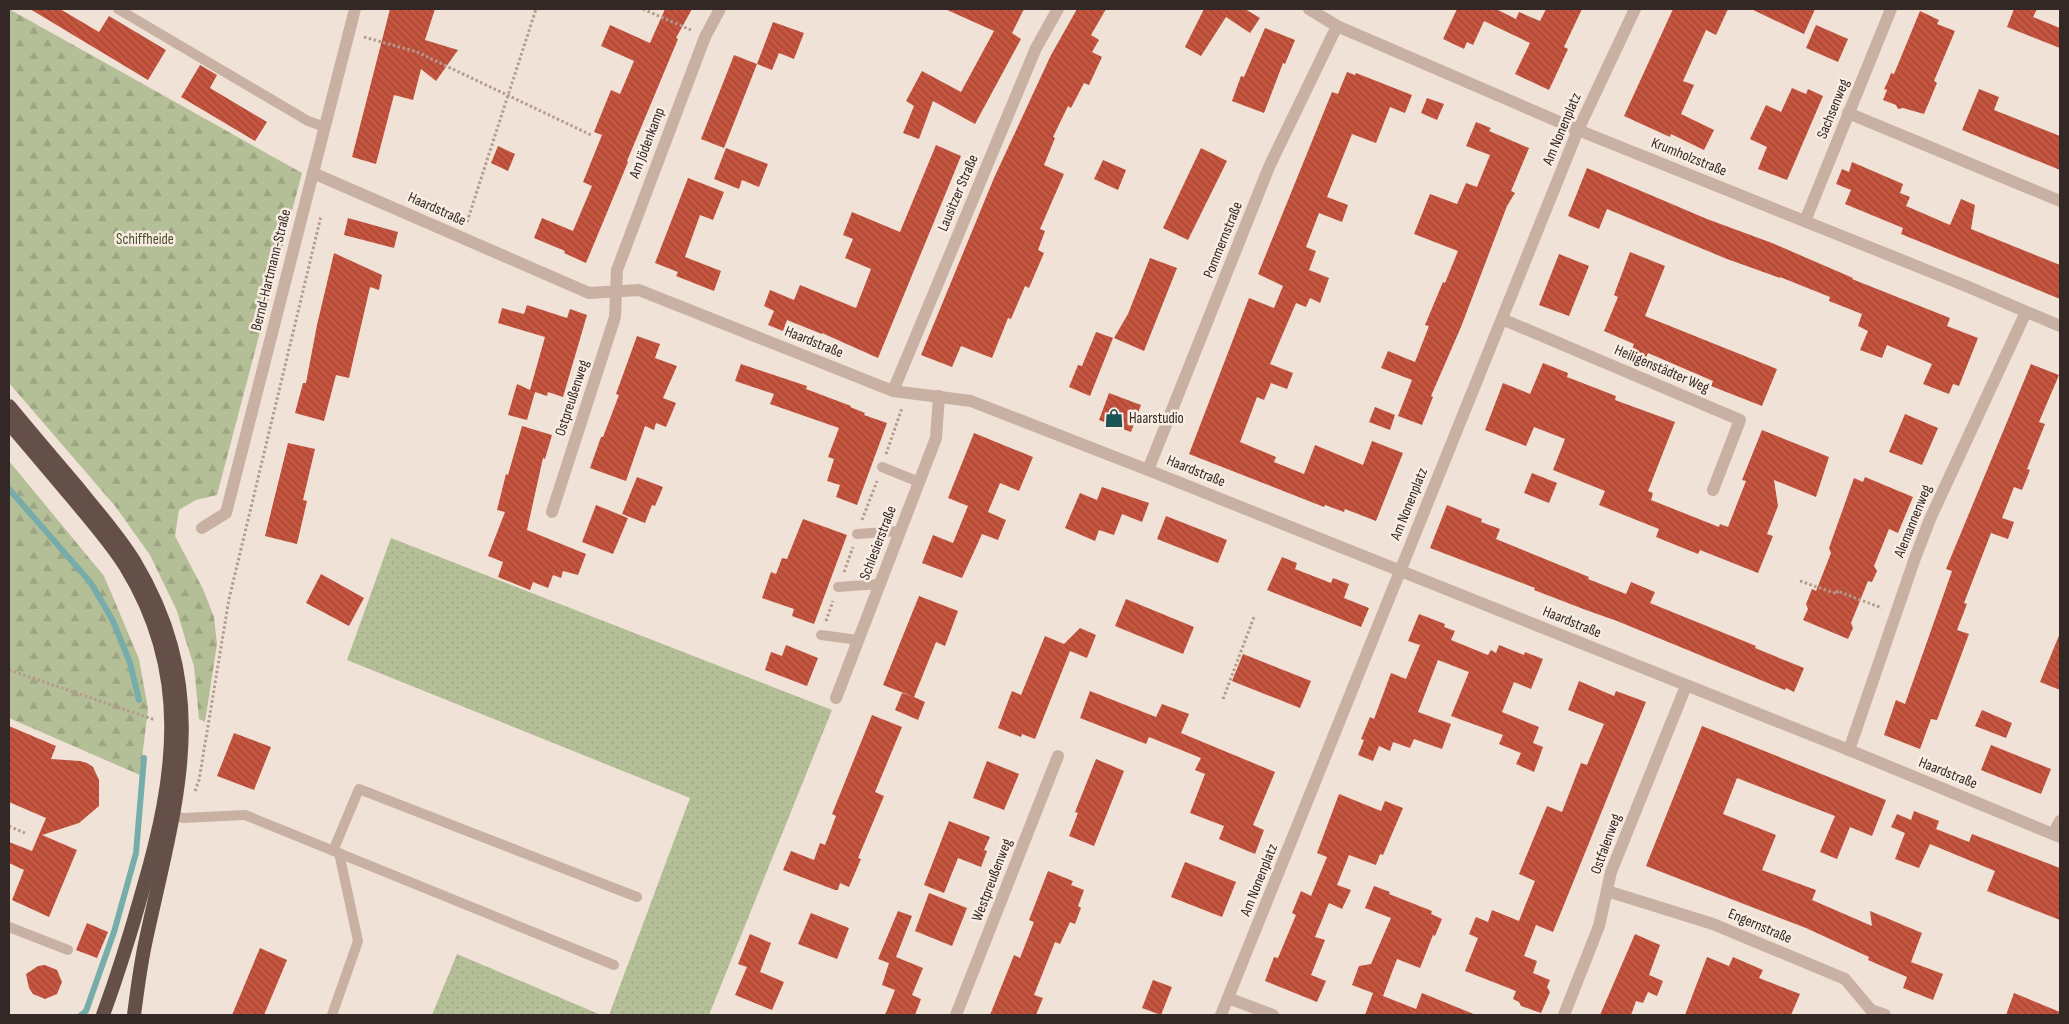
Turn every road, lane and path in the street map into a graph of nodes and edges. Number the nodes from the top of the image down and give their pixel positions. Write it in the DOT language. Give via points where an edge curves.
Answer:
graph roads {
  1 [pos="118,9"];
  2 [pos="355,9"];
  3 [pos="536,9"];
  4 [pos="643,9"];
  5 [pos="720,9"];
  6 [pos="1058,9"];
  7 [pos="1309,9"];
  8 [pos="1635,9"];
  9 [pos="1891,9"];
  10 [pos="1337,26"];
  11 [pos="349,32"];
  12 [pos="364,36"];
  13 [pos="705,37"];
  14 [pos="362,46"];
  15 [pos="508,96"];
  16 [pos="1848,113"];
  17 [pos="325,127"];
  18 [pos="1578,130"];
  19 [pos="591,135"];
  20 [pos="313,173"];
  21 [pos="2060,201"];
  22 [pos="323,208"];
  23 [pos="1805,221"];
  24 [pos="462,237"];
  25 [pos="616,292"];
  26 [pos="2026,312"];
  27 [pos="1502,319"];
  28 [pos="2060,326"];
  29 [pos="893,391"];
  30 [pos="907,393"];
  31 [pos="938,396"];
  32 [pos="9,406"];
  33 [pos="9,423"];
  34 [pos="882,467"];
  35 [pos="1148,470"];
  36 [pos="919,482"];
  37 [pos="1713,490"];
  38 [pos="552,512"];
  39 [pos="202,528"];
  40 [pos="900,532"];
  41 [pos="857,534"];
  42 [pos="1400,571"];
  43 [pos="1800,581"];
  44 [pos="880,584"];
  45 [pos="838,586"];
  46 [pos="1896,613"];
  47 [pos="1254,617"];
  48 [pos="822,635"];
  49 [pos="858,640"];
  50 [pos="9,670"];
  51 [pos="1686,686"];
  52 [pos="836,698"];
  53 [pos="1224,699"];
  54 [pos="173,724"];
  55 [pos="1849,750"];
  56 [pos="1058,756"];
  57 [pos="201,769"];
  58 [pos="173,815"];
  59 [pos="2060,821"];
  60 [pos="9,826"];
  61 [pos="25,833"];
  62 [pos="2057,836"];
  63 [pos="336,852"];
  64 [pos="1607,891"];
  65 [pos="637,897"];
  66 [pos="9,927"];
  67 [pos="68,950"];
  68 [pos="614,965"];
  69 [pos="1228,998"];
  70 [pos="332,1014"];
  71 [pos="102,1015"];
  72 [pos="134,1015"];
  73 [pos="956,1015"];
  74 [pos="1221,1015"];
  75 [pos="1273,1015"];
  76 [pos="1564,1015"];
  77 [pos="1885,1015"];
  1 -- 17 [label="lane" via="308,121"];
  2 -- 11 [label="street, Bernd-Hartmann-Straße"];
  3 -- 15 [label="path"];
  4 -- 13 [label="path"];
  5 -- 13 [label="street, Am Jödenkamp"];
  6 -- 29 [label="street, Lausitzer Straße" via="1036,48"];
  7 -- 10 [label="street, Krumholzstraße"];
  8 -- 18 [label="street, Am Nonenplatz"];
  9 -- 16 [label="street, Sachsenweg"];
  10 -- 18 [label="street, Krumholzstraße"];
  10 -- 35 [label="street, Pommernstraße" via="1269,167"];
  11 -- 12 [label="path"];
  11 -- 17 [label="street, Bernd-Hartmann-Straße"];
  12 -- 14 [label="path"];
  12 -- 15 [label="path" via="417,52"];
  13 -- 25 [label="street, Am Jödenkamp" via="617,270"];
  15 -- 19 [label="path"];
  15 -- 24 [label="path"];
  16 -- 21 [label="street"];
  16 -- 23 [label="street, Sachsenweg"];
  17 -- 20 [label="street, Bernd-Hartmann-Straße"];
  18 -- 23 [label="street, Krumholzstraße"];
  18 -- 27 [label="street, Am Nonenplatz"];
  20 -- 24 [label="street, Haardstraße"];
  20 -- 39 [label="street, Bernd-Hartmann-Straße" via="226,513"];
  22 -- 57 [label="path" via="229,599"];
  23 -- 26 [label="street, Krumholzstraße"];
  24 -- 25 [label="street, Haardstraße" via="589,293"];
  25 -- 29 [label="street, Haardstraße" via="639,290"];
  25 -- 38 [label="street, Ostpreußenweg" via="615,317"];
  26 -- 28 [label="street, Krumholzstraße"];
  26 -- 46 [label="street, Alemannenweg" via="1930,519"];
  27 -- 37 [label="street, Heiligenstädter Weg" via="1740,420"];
  27 -- 42 [label="street, Am Nonenplatz"];
  29 -- 30 [label="street, Haardstraße"];
  30 -- 31 [label="street, Haardstraße"];
  30 -- 34 [label="path"];
  31 -- 35 [label="street, Haardstraße" via="971,401"];
  31 -- 36 [label="street, Schlesierstraße" via="936,438"];
  32 -- 58 [label="highway" via="118,537 148,586 159,612 176,666 182,717 182,757"];
  33 -- 54 [label="highway" via="111,544 140,592 160,644"];
  34 -- 36 [label="lane"];
  34 -- 41 [label="path"];
  35 -- 42 [label="street, Haardstraße"];
  36 -- 40 [label="street, Schlesierstraße"];
  40 -- 41 [label="lane"];
  40 -- 44 [label="street, Schlesierstraße"];
  41 -- 45 [label="path"];
  42 -- 51 [label="street, Haardstraße"];
  42 -- 69 [label="street, Am Nonenplatz"];
  43 -- 46 [label="path"];
  44 -- 45 [label="lane"];
  44 -- 49 [label="street, Schlesierstraße"];
  45 -- 48 [label="path"];
  46 -- 55 [label="street, Alemannenweg"];
  47 -- 53 [label="path"];
  48 -- 49 [label="lane"];
  49 -- 52 [label="street, Schlesierstraße"];
  50 -- 54 [label="path" via="128,713"];
  51 -- 55 [label="street, Haardstraße"];
  51 -- 64 [label="street, Ostfalenweg" via="1611,872"];
  54 -- 71 [label="highway" via="167,790 159,831 128,942"];
  55 -- 62 [label="street, Haardstraße"];
  56 -- 73 [label="street, Westpreußenweg"];
  58 -- 63 [label="lane" via="183,818 245,815"];
  58 -- 72 [label="highway" via="144,947"];
  59 -- 62 [label="street"];
  60 -- 61 [label="path"];
  63 -- 65 [label="lane" via="359,789"];
  63 -- 68 [label="lane"];
  63 -- 70 [label="lane" via="358,941"];
  64 -- 76 [label="street, Ostfalenweg" via="1599,926"];
  64 -- 77 [label="street, Engernstraße" via="1713,924 1845,979 1871,1010"];
  66 -- 67 [label="lane"];
  69 -- 74 [label="street, Am Nonenplatz"];
  69 -- 75 [label="street"];
}
